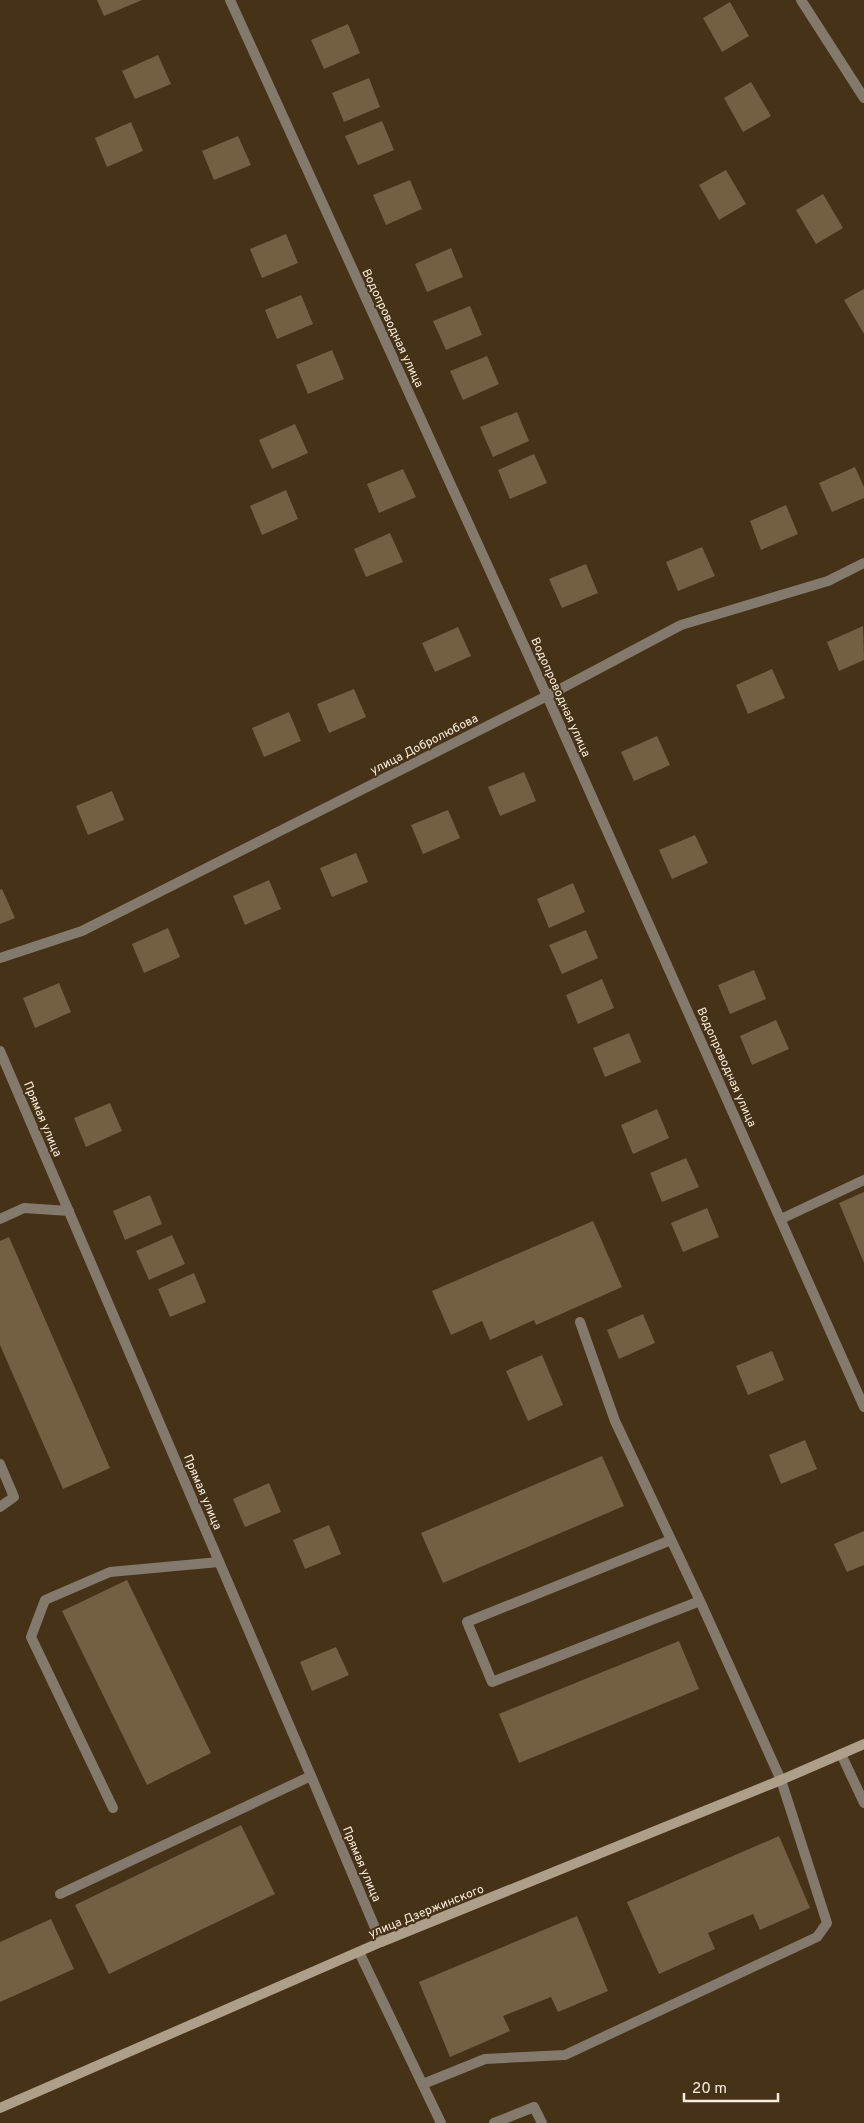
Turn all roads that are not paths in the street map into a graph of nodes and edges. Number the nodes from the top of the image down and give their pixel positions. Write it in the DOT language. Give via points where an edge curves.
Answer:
graph roads {
  1 [pos="230,0"];
  2 [pos="801,0"];
  3 [pos="864,98"];
  4 [pos="864,563"];
  5 [pos="547,696"];
  6 [pos="0,958"];
  7 [pos="0,1051"];
  8 [pos="864,1180"];
  9 [pos="69,1212"];
  10 [pos="0,1219"];
  11 [pos="781,1219"];
  12 [pos="580,1322"];
  13 [pos="864,1407"];
  14 [pos="0,1464"];
  15 [pos="0,1507"];
  16 [pos="671,1540"];
  17 [pos="220,1562"];
  18 [pos="700,1601"];
  19 [pos="864,1744"];
  20 [pos="841,1754"];
  21 [pos="311,1776"];
  22 [pos="781,1780"];
  23 [pos="864,1804"];
  24 [pos="113,1808"];
  25 [pos="60,1894"];
  26 [pos="381,1942"];
  27 [pos="359,1952"];
  28 [pos="423,2084"];
  29 [pos="0,2108"];
  30 [pos="441,2123"];
  31 [pos="494,2123"];
  32 [pos="542,2123"];
  1 -- 5 [label="street, Водопроводная улица"];
  2 -- 3 [label="street"];
  4 -- 5 [label="street, улица Добролюбова" via="828,581 681,625"];
  5 -- 6 [label="street, улица Добролюбова" via="82,931"];
  5 -- 11 [label="street, Водопроводная улица"];
  7 -- 9 [label="street, Прямая улица"];
  8 -- 11 [label="street"];
  9 -- 10 [label="street" via="24,1208"];
  9 -- 17 [label="street, Прямая улица"];
  11 -- 13 [label="street, Водопроводная улица"];
  12 -- 16 [label="street" via="615,1421"];
  14 -- 15 [label="street" via="14,1497"];
  16 -- 18 [label="street"];
  16 -- 18 [label="street" via="467,1622 492,1682"];
  17 -- 21 [label="street, Прямая улица"];
  17 -- 24 [label="street" via="110,1572 45,1600 31,1637"];
  18 -- 22 [label="street"];
  19 -- 20 [label="main road, улица Дзержинского"];
  20 -- 22 [label="main road, улица Дзержинского"];
  20 -- 23 [label="street"];
  21 -- 25 [label="street"];
  21 -- 26 [label="street, Прямая улица"];
  22 -- 26 [label="main road, улица Дзержинского"];
  22 -- 28 [label="street" via="827,1923 817,1937 565,2055 485,2059"];
  26 -- 27 [label="main road, улица Дзержинского"];
  27 -- 28 [label="street"];
  27 -- 29 [label="main road, улица Дзержинского"];
  28 -- 30 [label="street"];
  31 -- 32 [label="street" via="534,2107"];
}
